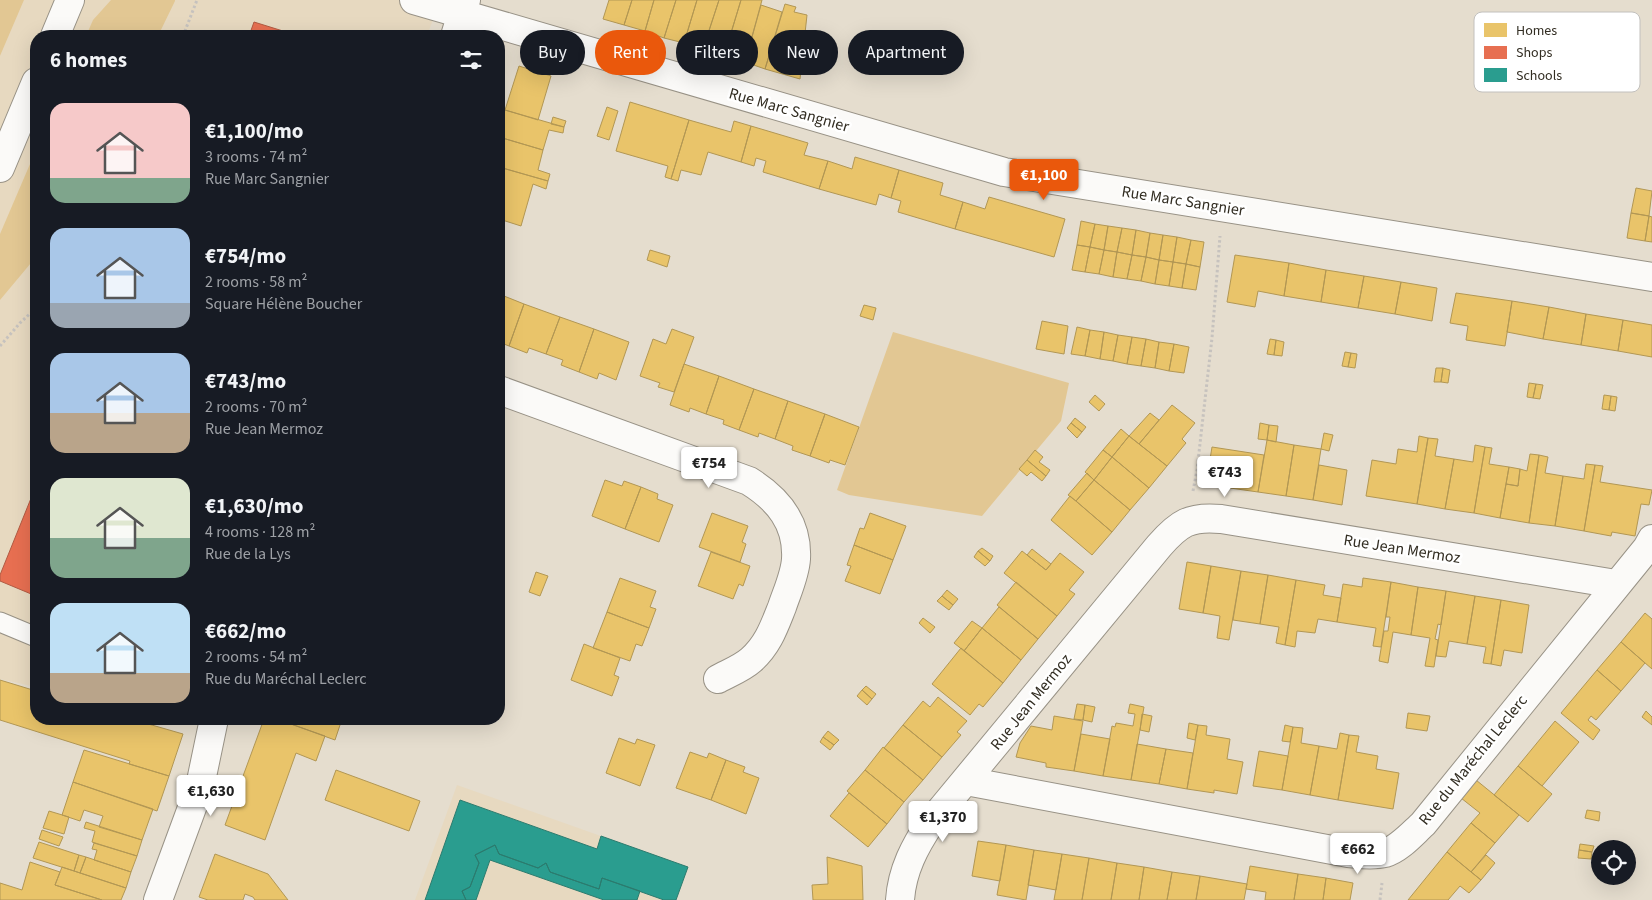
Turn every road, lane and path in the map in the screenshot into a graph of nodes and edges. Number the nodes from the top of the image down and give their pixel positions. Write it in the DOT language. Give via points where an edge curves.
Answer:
graph roads {
  1 [pos="70,0"];
  2 [pos="197,0"];
  3 [pos="414,0"];
  4 [pos="461,17"];
  5 [pos="58,30"];
  6 [pos="185,30"];
  7 [pos="30,96"];
  8 [pos="0,168"];
  9 [pos="1222,206"];
  10 [pos="1652,277"];
  11 [pos="30,314"];
  12 [pos="0,346"];
  13 [pos="505,392"];
  14 [pos="1188,521"];
  15 [pos="1652,539"];
  16 [pos="1616,584"];
  17 [pos="0,622"];
  18 [pos="30,634"];
  19 [pos="718,678"];
  20 [pos="213,725"];
  21 [pos="966,781"];
  22 [pos="158,900"];
  23 [pos="900,900"];
  1 -- 5 [label="street"];
  2 -- 6 [label="path"];
  3 -- 4 [label="street, Rue Marc Sangnier"];
  4 -- 9 [label="street, Rue Marc Sangnier" via="1004,172"];
  7 -- 8 [label="street"];
  9 -- 10 [label="street, Rue Marc Sangnier"];
  9 -- 14 [label="path" via="1211,348"];
  11 -- 12 [label="path"];
  13 -- 19 [label="street" via="749,481 769,494 784,512 793,536 796,560 770,638 751,660"];
  14 -- 16 [label="street, Rue Jean Mermoz" via="1204,517 1221,519"];
  14 -- 21 [label="street, Rue Jean Mermoz" via="1172,531 1159,546"];
  15 -- 16 [label="street, Rue du Maréchal Leclerc"];
  16 -- 21 [label="street, Rue du Maréchal Leclerc" via="1423,824 1386,853 1348,853"];
  17 -- 18 [label="lane"];
  20 -- 22 [label="street" via="200,786"];
  21 -- 23 [label="street, Rue Jean Mermoz" via="916,845 905,870"];
}
